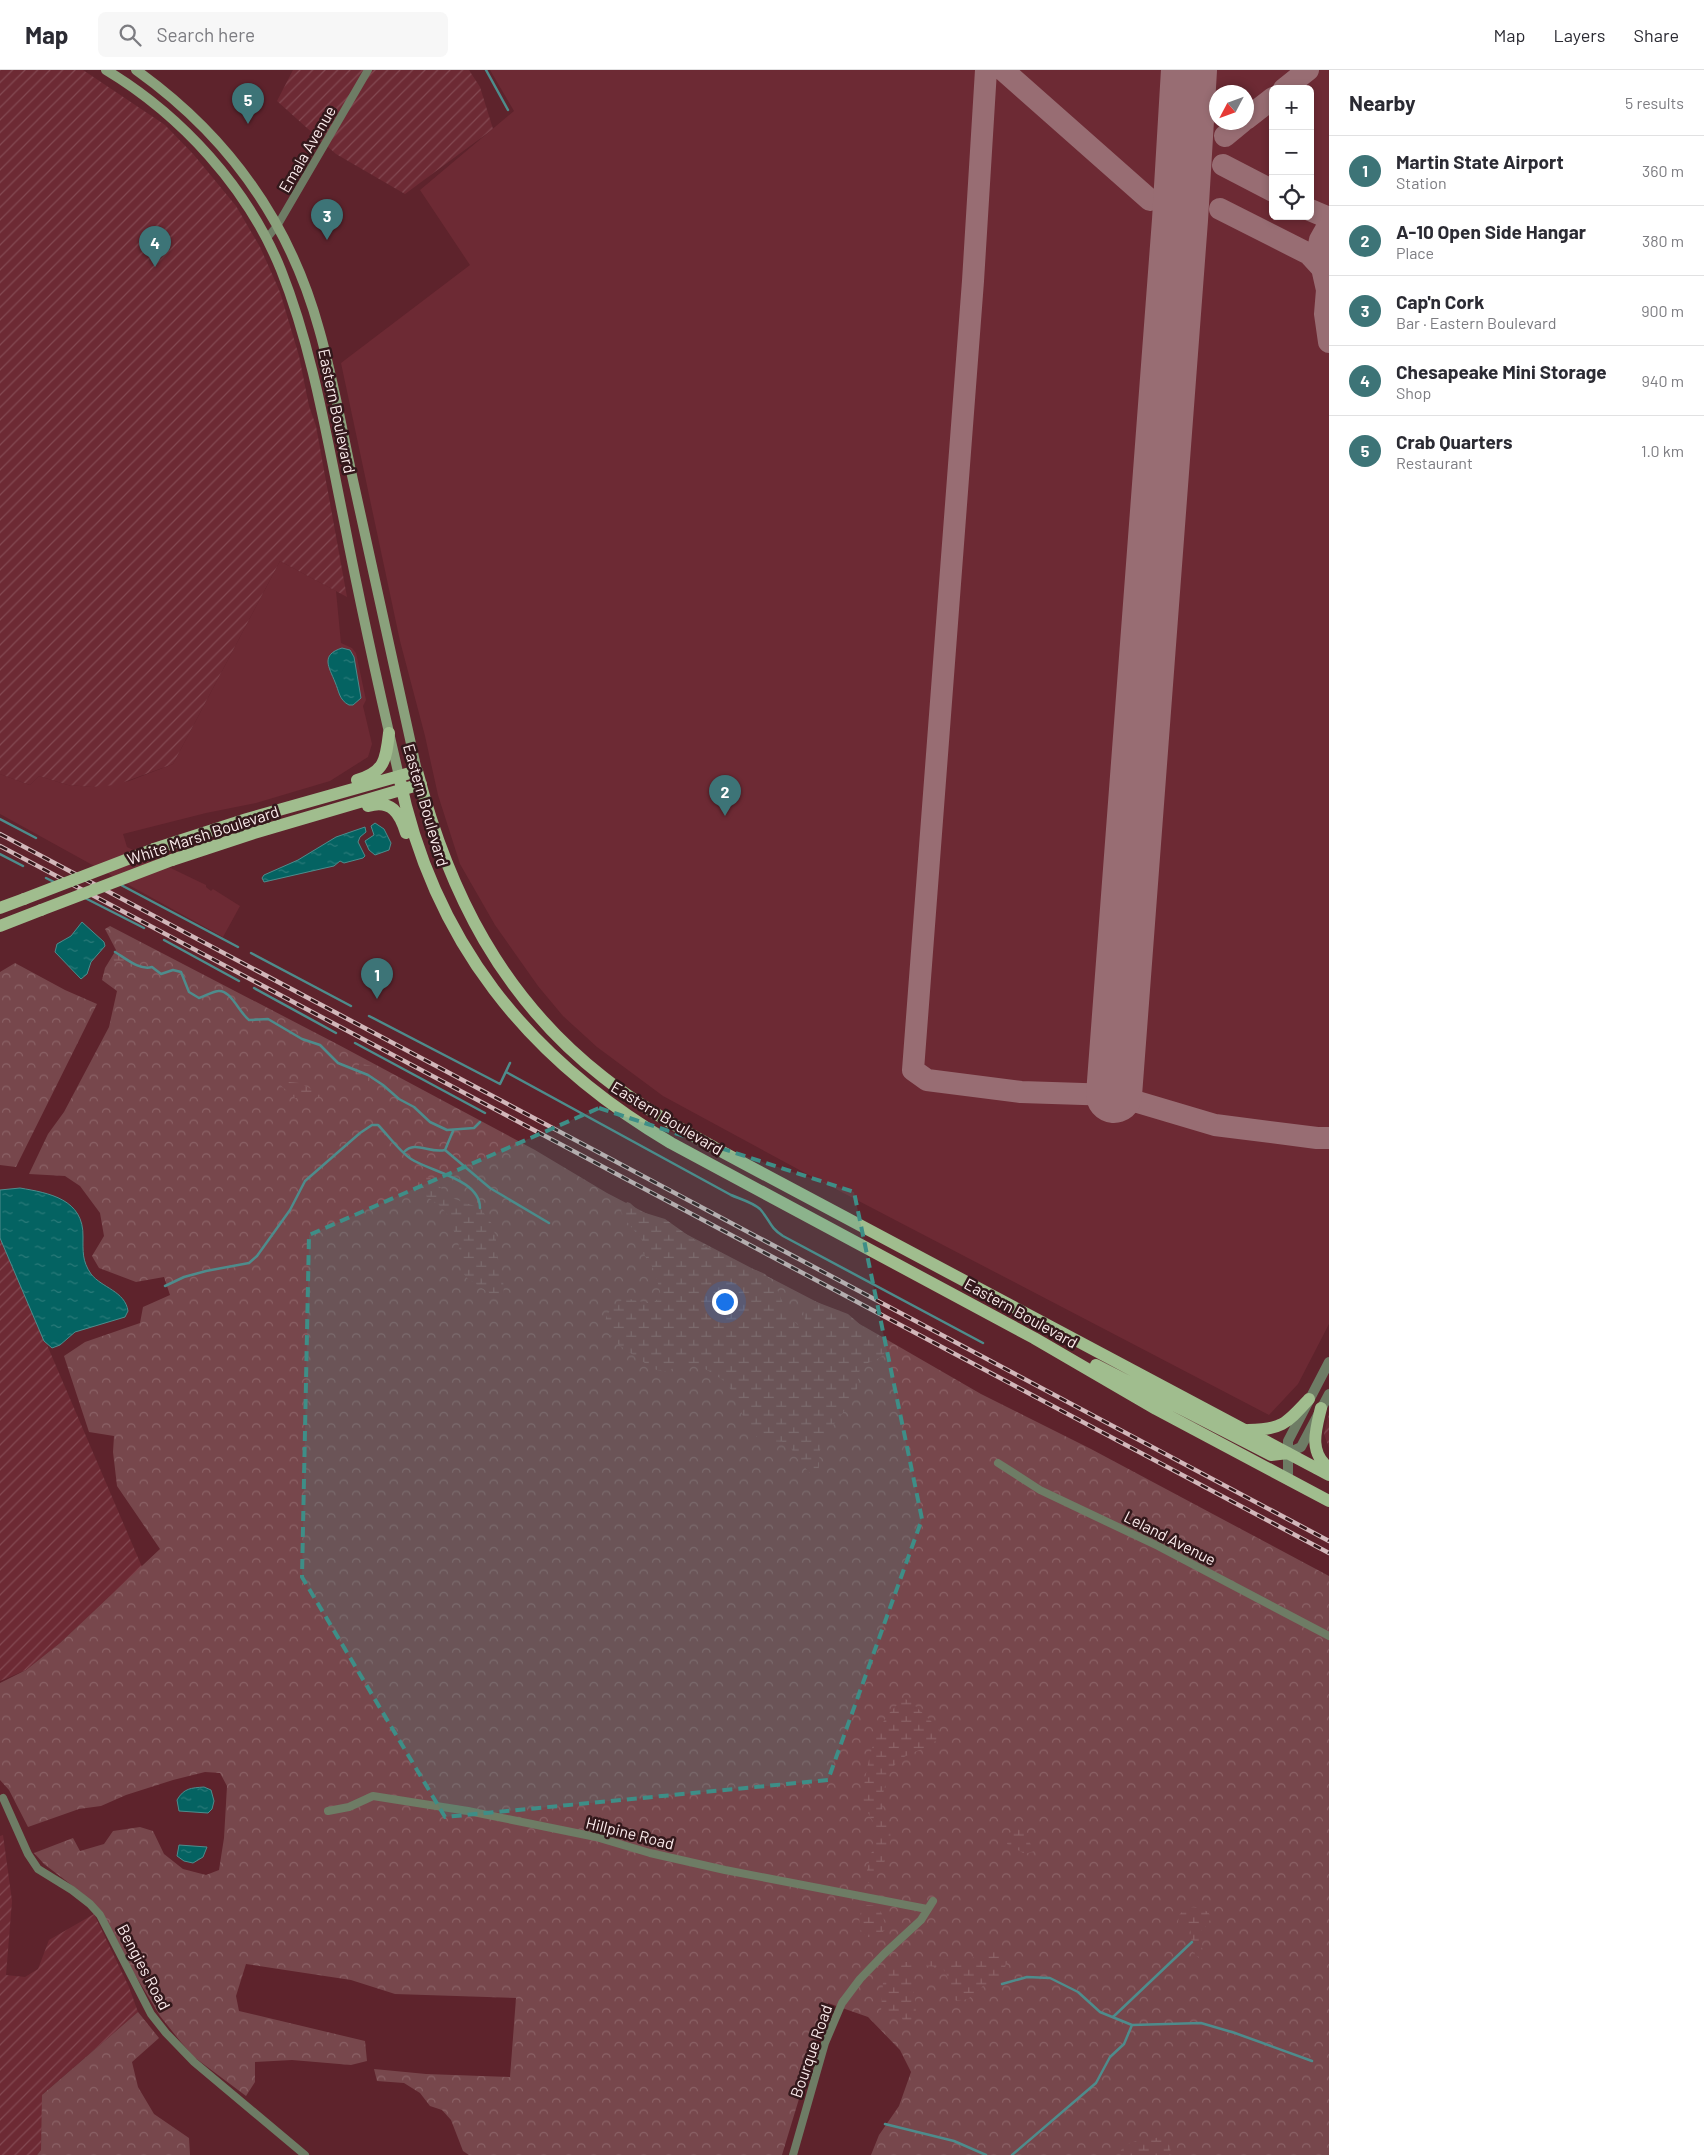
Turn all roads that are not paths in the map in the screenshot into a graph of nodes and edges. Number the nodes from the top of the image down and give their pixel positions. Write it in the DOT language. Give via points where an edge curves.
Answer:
graph roads {
  1 [pos="107,70"];
  2 [pos="136,70"];
  3 [pos="368,70"];
  4 [pos="277,226"];
  5 [pos="266,239"];
  6 [pos="389,733"];
  7 [pos="417,771"];
  8 [pos="399,776"];
  9 [pos="421,784"];
  10 [pos="402,790"];
  11 [pos="322,797"];
  12 [pos="296,821"];
  13 [pos="420,854"];
  14 [pos="0,908"];
  15 [pos="0,926"];
  16 [pos="1034,1338"];
  17 [pos="1329,1362"];
  18 [pos="1329,1394"];
  19 [pos="1310,1399"];
  20 [pos="1322,1408"];
  21 [pos="1245,1430"];
  22 [pos="1288,1453"];
  23 [pos="998,1463"];
  24 [pos="1329,1468"];
  25 [pos="1329,1475"];
  26 [pos="1288,1480"];
  27 [pos="1329,1501"];
  28 [pos="1329,1636"];
  29 [pos="3,1798"];
  30 [pos="328,1811"];
  31 [pos="933,1901"];
  32 [pos="927,1909"];
  33 [pos="305,2155"];
  34 [pos="793,2155"];
  1 -- 5 [label="main road, Eastern Boulevard" via="142,94 188,134 226,177"];
  2 -- 4 [label="main road, Eastern Boulevard" via="170,95 215,137 250,181"];
  3 -- 4 [label="street, Emala Avenue"];
  4 -- 5 [label="street, Emala Avenue"];
  4 -- 7 [label="main road, Eastern Boulevard" via="302,276 319,328"];
  5 -- 6 [label="main road, Eastern Boulevard" via="283,274 306,346"];
  6 -- 8 [label="main road, Eastern Boulevard"];
  6 -- 11 [label="main road" via="384,762 375,772 334,788"];
  7 -- 8 [label="main road, White Marsh Boulevard"];
  7 -- 9 [label="main road, Eastern Boulevard"];
  8 -- 10 [label="main road, Eastern Boulevard"];
  8 -- 11 [label="main road, White Marsh Boulevard"];
  9 -- 10 [label="main road, White Marsh Boulevard"];
  9 -- 21 [label="main road, Eastern Boulevard" via="445,863 482,938 531,1007 567,1046 602,1076 640,1104 715,1148"];
  10 -- 12 [label="main road, White Marsh Boulevard"];
  10 -- 13 [label="main road, Eastern Boulevard"];
  11 -- 14 [label="main road, White Marsh Boulevard, bridge" via="154,849"];
  12 -- 13 [label="main road" via="310,824 384,804 396,812 410,844"];
  12 -- 15 [label="main road, White Marsh Boulevard, bridge" via="172,860"];
  13 -- 16 [label="main road, Eastern Boulevard" via="451,924 486,980 522,1025 591,1089 671,1143"];
  16 -- 22 [label="main road" via="1061,1347 1271,1455"];
  16 -- 26 [label="main road, Eastern Boulevard"];
  17 -- 19 [label="street"];
  18 -- 20 [label="street"];
  19 -- 21 [label="main road" via="1276,1428"];
  19 -- 22 [label="street" via="1288,1440"];
  20 -- 22 [label="street" via="1301,1447"];
  20 -- 24 [label="main road" via="1314,1439 1319,1456"];
  21 -- 22 [label="main road, Eastern Boulevard"];
  22 -- 25 [label="main road, Eastern Boulevard"];
  22 -- 26 [label="street"];
  23 -- 28 [label="street, Leland Avenue" via="1040,1490 1158,1546"];
  26 -- 27 [label="main road, Eastern Boulevard"];
  29 -- 33 [label="street, Bengies Road" via="38,1869 72,1890 100,1915 151,2014 166,2033 194,2062"];
  30 -- 32 [label="street, Hillpine Road" via="349,1807 374,1796 468,1811 596,1836 650,1853 725,1870"];
  31 -- 32 [label="street, Bourque Road"];
  32 -- 34 [label="street, Bourque Road" via="921,1920 860,1979 842,2003 825,2043"];
}
